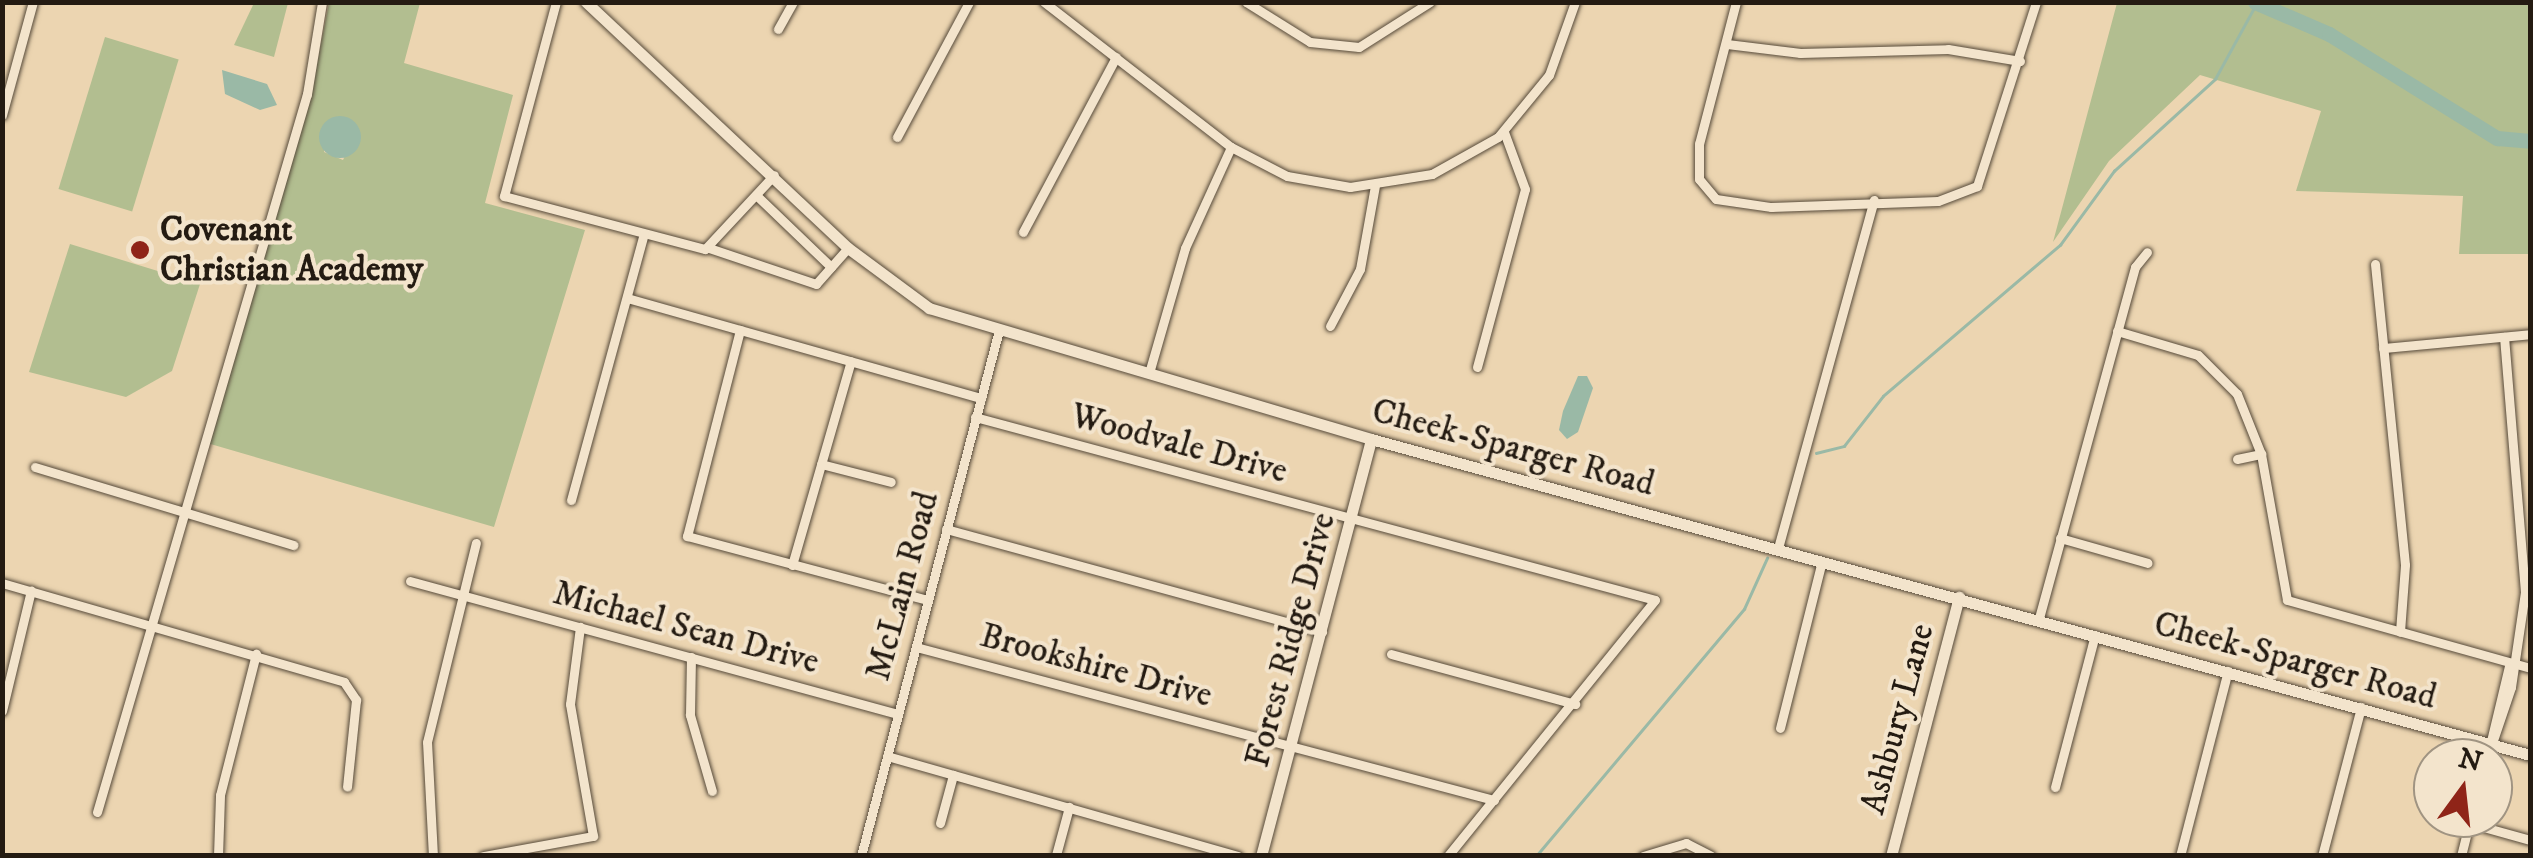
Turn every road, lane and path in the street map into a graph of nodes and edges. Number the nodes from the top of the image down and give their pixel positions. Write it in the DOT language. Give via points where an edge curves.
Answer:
graph roads {
  1 [pos="33,2"];
  2 [pos="322,2"];
  3 [pos="556,2"];
  4 [pos="586,2"];
  5 [pos="794,2"];
  6 [pos="968,2"];
  7 [pos="1044,2"];
  8 [pos="1246,2"];
  9 [pos="1430,2"];
  10 [pos="1575,2"];
  11 [pos="1736,2"];
  12 [pos="2036,2"];
  13 [pos="778,29"];
  14 [pos="1726,44"];
  15 [pos="1116,58"];
  16 [pos="2020,60"];
  17 [pos="2,115"];
  18 [pos="1504,132"];
  19 [pos="898,137"];
  20 [pos="1232,147"];
  21 [pos="774,175"];
  22 [pos="1375,186"];
  23 [pos="756,195"];
  24 [pos="1874,200"];
  25 [pos="1023,232"];
  26 [pos="644,234"];
  27 [pos="709,248"];
  28 [pos="848,248"];
  29 [pos="2147,252"];
  30 [pos="2374,264"];
  31 [pos="831,267"];
  32 [pos="627,298"];
  33 [pos="1330,326"];
  34 [pos="740,330"];
  35 [pos="998,330"];
  36 [pos="2117,331"];
  37 [pos="2530,334"];
  38 [pos="2504,336"];
  39 [pos="2383,348"];
  40 [pos="851,361"];
  41 [pos="1477,367"];
  42 [pos="1149,373"];
  43 [pos="980,398"];
  44 [pos="976,417"];
  45 [pos="1371,439"];
  46 [pos="2261,454"];
  47 [pos="2237,459"];
  48 [pos="821,464"];
  49 [pos="35,467"];
  50 [pos="891,482"];
  51 [pos="570,500"];
  52 [pos="180,508"];
  53 [pos="1353,519"];
  54 [pos="946,530"];
  55 [pos="2060,538"];
  56 [pos="476,543"];
  57 [pos="294,545"];
  58 [pos="1778,548"];
  59 [pos="1822,560"];
  60 [pos="792,564"];
  61 [pos="2148,564"];
  62 [pos="410,581"];
  63 [pos="2,583"];
  64 [pos="31,590"];
  65 [pos="460,594"];
  66 [pos="1959,597"];
  67 [pos="928,600"];
  68 [pos="2038,618"];
  69 [pos="147,620"];
  70 [pos="580,627"];
  71 [pos="1322,632"];
  72 [pos="2400,632"];
  73 [pos="2095,634"];
  74 [pos="916,646"];
  75 [pos="256,654"];
  76 [pos="1390,654"];
  77 [pos="691,657"];
  78 [pos="2511,663"];
  79 [pos="2530,668"];
  80 [pos="2228,670"];
  81 [pos="1575,704"];
  82 [pos="2362,707"];
  83 [pos="2,710"];
  84 [pos="898,714"];
  85 [pos="1780,728"];
  86 [pos="2469,738"];
  87 [pos="2492,738"];
  88 [pos="1291,746"];
  89 [pos="887,756"];
  90 [pos="953,774"];
  91 [pos="347,787"];
  92 [pos="2055,787"];
  93 [pos="712,791"];
  94 [pos="1494,800"];
  95 [pos="1068,807"];
  96 [pos="98,812"];
  97 [pos="940,823"];
  98 [pos="1185,841"];
  99 [pos="1056,855"];
  100 [pos="218,856"];
  101 [pos="432,856"];
  102 [pos="484,856"];
  103 [pos="861,856"];
  104 [pos="1181,856"];
  105 [pos="1238,856"];
  106 [pos="1261,856"];
  107 [pos="1448,856"];
  108 [pos="1644,856"];
  109 [pos="1712,856"];
  110 [pos="1891,856"];
  111 [pos="2180,856"];
  112 [pos="2322,856"];
  1 -- 17 [label="street"];
  2 -- 52 [label="street" via="307,94"];
  3 -- 26 [label="street" via="504,196"];
  4 -- 21 [label="main road, Cheek-Sparger Road"];
  5 -- 13 [label="street"];
  6 -- 19 [label="street"];
  7 -- 15 [label="street"];
  8 -- 9 [label="street" via="1288,33 1333,47 1382,40"];
  10 -- 18 [label="street" via="1549,75"];
  11 -- 14 [label="street"];
  12 -- 16 [label="street"];
  14 -- 16 [label="street" via="1800,53 1948,48"];
  14 -- 24 [label="street" via="1698,168 1708,193 1728,203"];
  15 -- 20 [label="street"];
  15 -- 25 [label="street"];
  16 -- 24 [label="street" via="1983,178 1951,199"];
  18 -- 22 [label="street" via="1464,160"];
  18 -- 41 [label="street" via="1525,189"];
  20 -- 22 [label="street" via="1310,183"];
  20 -- 42 [label="street" via="1185,248"];
  21 -- 23 [label="street"];
  21 -- 28 [label="main road, Cheek-Sparger Road"];
  22 -- 33 [label="street" via="1360,269"];
  23 -- 27 [label="street"];
  23 -- 31 [label="street"];
  24 -- 58 [label="street"];
  26 -- 27 [label="street"];
  26 -- 32 [label="street"];
  27 -- 31 [label="street" via="816,284"];
  28 -- 31 [label="street"];
  28 -- 35 [label="main road, Cheek-Sparger Road" via="929,308"];
  29 -- 36 [label="street"];
  30 -- 39 [label="street"];
  32 -- 34 [label="street"];
  32 -- 51 [label="street"];
  34 -- 40 [label="street"];
  34 -- 60 [label="street" via="687,536"];
  35 -- 42 [label="main road, Cheek-Sparger Road"];
  35 -- 43 [label="street, McLain Road"];
  36 -- 46 [label="street" via="2212,365 2237,394"];
  36 -- 55 [label="street"];
  37 -- 38 [label="street"];
  38 -- 39 [label="street"];
  38 -- 78 [label="street" via="2525,567"];
  39 -- 72 [label="street" via="2405,564"];
  40 -- 43 [label="street"];
  40 -- 48 [label="street"];
  42 -- 45 [label="main road, Cheek-Sparger Road"];
  43 -- 44 [label="street, McLain Road"];
  44 -- 53 [label="street, Woodvale Drive"];
  44 -- 54 [label="street, McLain Road"];
  45 -- 53 [label="main road, Forest Ridge Drive"];
  45 -- 58 [label="main road, Cheek-Sparger Road"];
  46 -- 47 [label="street"];
  46 -- 72 [label="street" via="2288,600"];
  48 -- 50 [label="street"];
  48 -- 60 [label="street"];
  49 -- 52 [label="street"];
  52 -- 57 [label="street"];
  52 -- 69 [label="street"];
  53 -- 71 [label="main road, Forest Ridge Drive"];
  53 -- 81 [label="street, Woodvale Drive" via="1656,602"];
  54 -- 67 [label="street, McLain Road"];
  54 -- 71 [label="street"];
  55 -- 61 [label="street"];
  55 -- 68 [label="street"];
  56 -- 65 [label="street"];
  58 -- 59 [label="main road, Cheek-Sparger Road"];
  59 -- 66 [label="main road, Cheek-Sparger Road"];
  59 -- 85 [label="street"];
  60 -- 67 [label="street"];
  62 -- 65 [label="street, Michael Sean Drive"];
  63 -- 64 [label="street"];
  64 -- 69 [label="street"];
  64 -- 83 [label="street"];
  65 -- 70 [label="street, Michael Sean Drive"];
  65 -- 101 [label="street" via="426,742"];
  66 -- 68 [label="main road, Cheek-Sparger Road"];
  66 -- 110 [label="main road, Ashbury Lane"];
  67 -- 74 [label="street, McLain Road"];
  68 -- 73 [label="main road, Cheek-Sparger Road"];
  69 -- 75 [label="street"];
  69 -- 96 [label="street"];
  70 -- 77 [label="street, Michael Sean Drive"];
  70 -- 102 [label="street" via="570,704 594,836"];
  71 -- 88 [label="main road, Forest Ridge Drive"];
  72 -- 78 [label="street"];
  73 -- 80 [label="main road, Cheek-Sparger Road"];
  73 -- 92 [label="street"];
  74 -- 84 [label="street, McLain Road"];
  74 -- 88 [label="street, Brookshire Drive"];
  75 -- 91 [label="street" via="354,692"];
  75 -- 100 [label="street" via="220,795"];
  76 -- 81 [label="street"];
  77 -- 84 [label="street, Michael Sean Drive"];
  77 -- 93 [label="street" via="690,715"];
  78 -- 79 [label="street"];
  78 -- 87 [label="street"];
  80 -- 82 [label="main road, Cheek-Sparger Road"];
  80 -- 111 [label="street"];
  81 -- 94 [label="street"];
  82 -- 86 [label="main road, Cheek-Sparger Road"];
  82 -- 112 [label="street"];
  84 -- 89 [label="street, McLain Road"];
  88 -- 94 [label="street, Brookshire Drive"];
  88 -- 106 [label="main road, Forest Ridge Drive"];
  89 -- 90 [label="street"];
  89 -- 103 [label="street, McLain Road"];
  90 -- 95 [label="street"];
  90 -- 97 [label="street"];
  94 -- 107 [label="street"];
  95 -- 98 [label="street"];
  95 -- 99 [label="street"];
  98 -- 104 [label="street"];
  98 -- 105 [label="street"];
  108 -- 109 [label="street" via="1686,843"];
}
